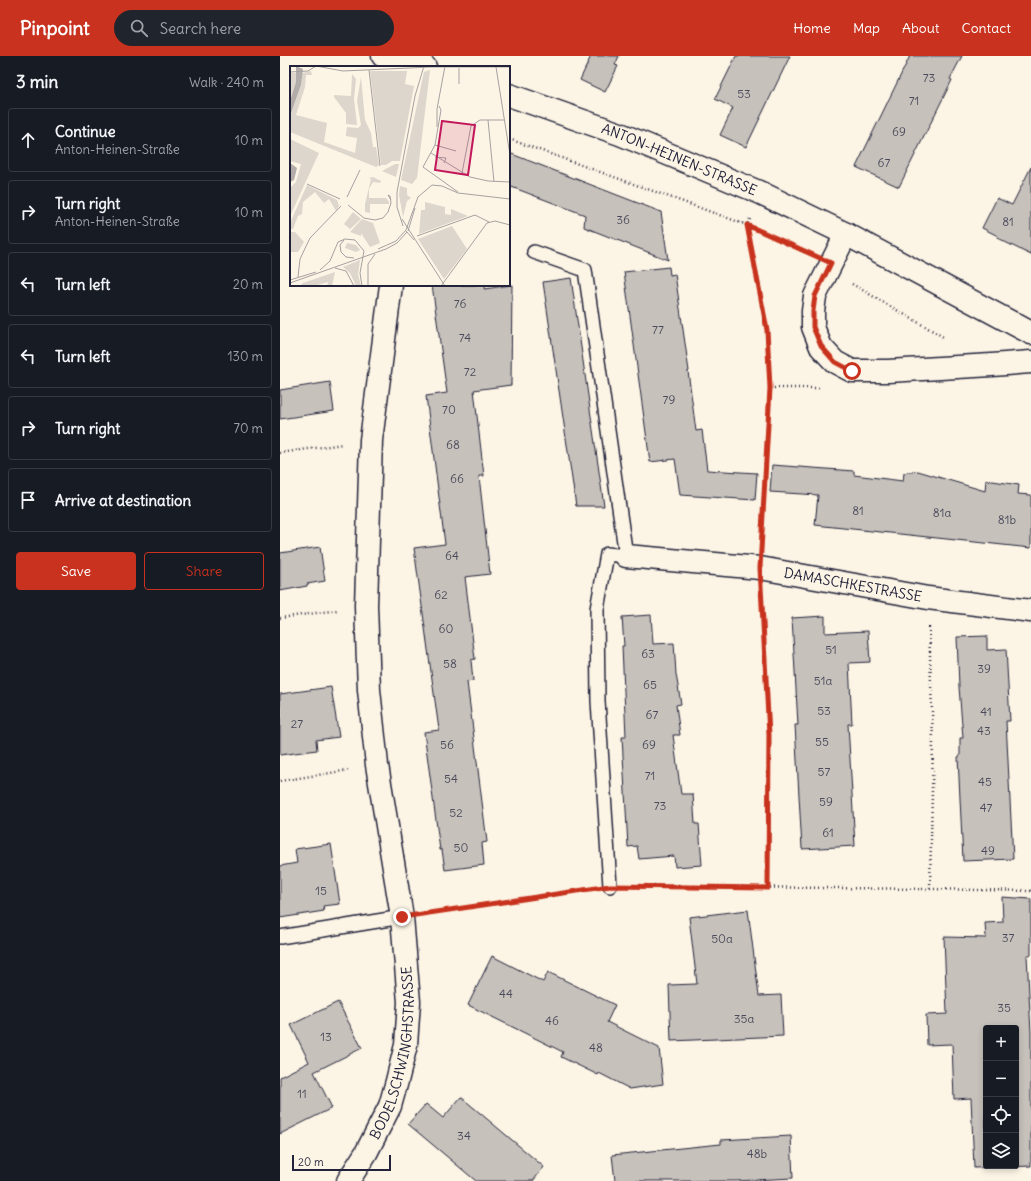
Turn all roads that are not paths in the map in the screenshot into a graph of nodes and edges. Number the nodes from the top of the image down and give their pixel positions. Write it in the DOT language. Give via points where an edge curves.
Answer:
graph roads {
  1 [pos="383,56"];
  2 [pos="421,66"];
  3 [pos="510,95"];
  4 [pos="846,234"];
  5 [pos="534,252"];
  6 [pos="391,286"];
  7 [pos="1031,333"];
  8 [pos="1031,362"];
  9 [pos="626,556"];
  10 [pos="1031,611"];
  11 [pos="610,886"];
  12 [pos="402,917"];
  13 [pos="280,936"];
  14 [pos="348,1181"];
  1 -- 2 [label="street"];
  3 -- 4 [label="street, ANTON-HEINEN-STRASSE" via="620,134 761,193"];
  4 -- 7 [label="street, ANTON-HEINEN-STRASSE"];
  4 -- 8 [label="street" via="815,296 813,311 813,327 821,346 835,362 852,371"];
  5 -- 9 [label="lane" via="585,270"];
  6 -- 12 [label="street, BODELSCHWINGHSTRASSE" via="371,440 366,606 369,690 377,765"];
  9 -- 10 [label="street, DAMASCHKESTRASSE" via="760,568 928,598"];
  9 -- 11 [label="lane" via="607,554 597,609 598,701"];
  12 -- 13 [label="lane"];
  12 -- 14 [label="street, BODELSCHWINGHSTRASSE" via="410,1002 406,1045 390,1106 366,1153"];
}
